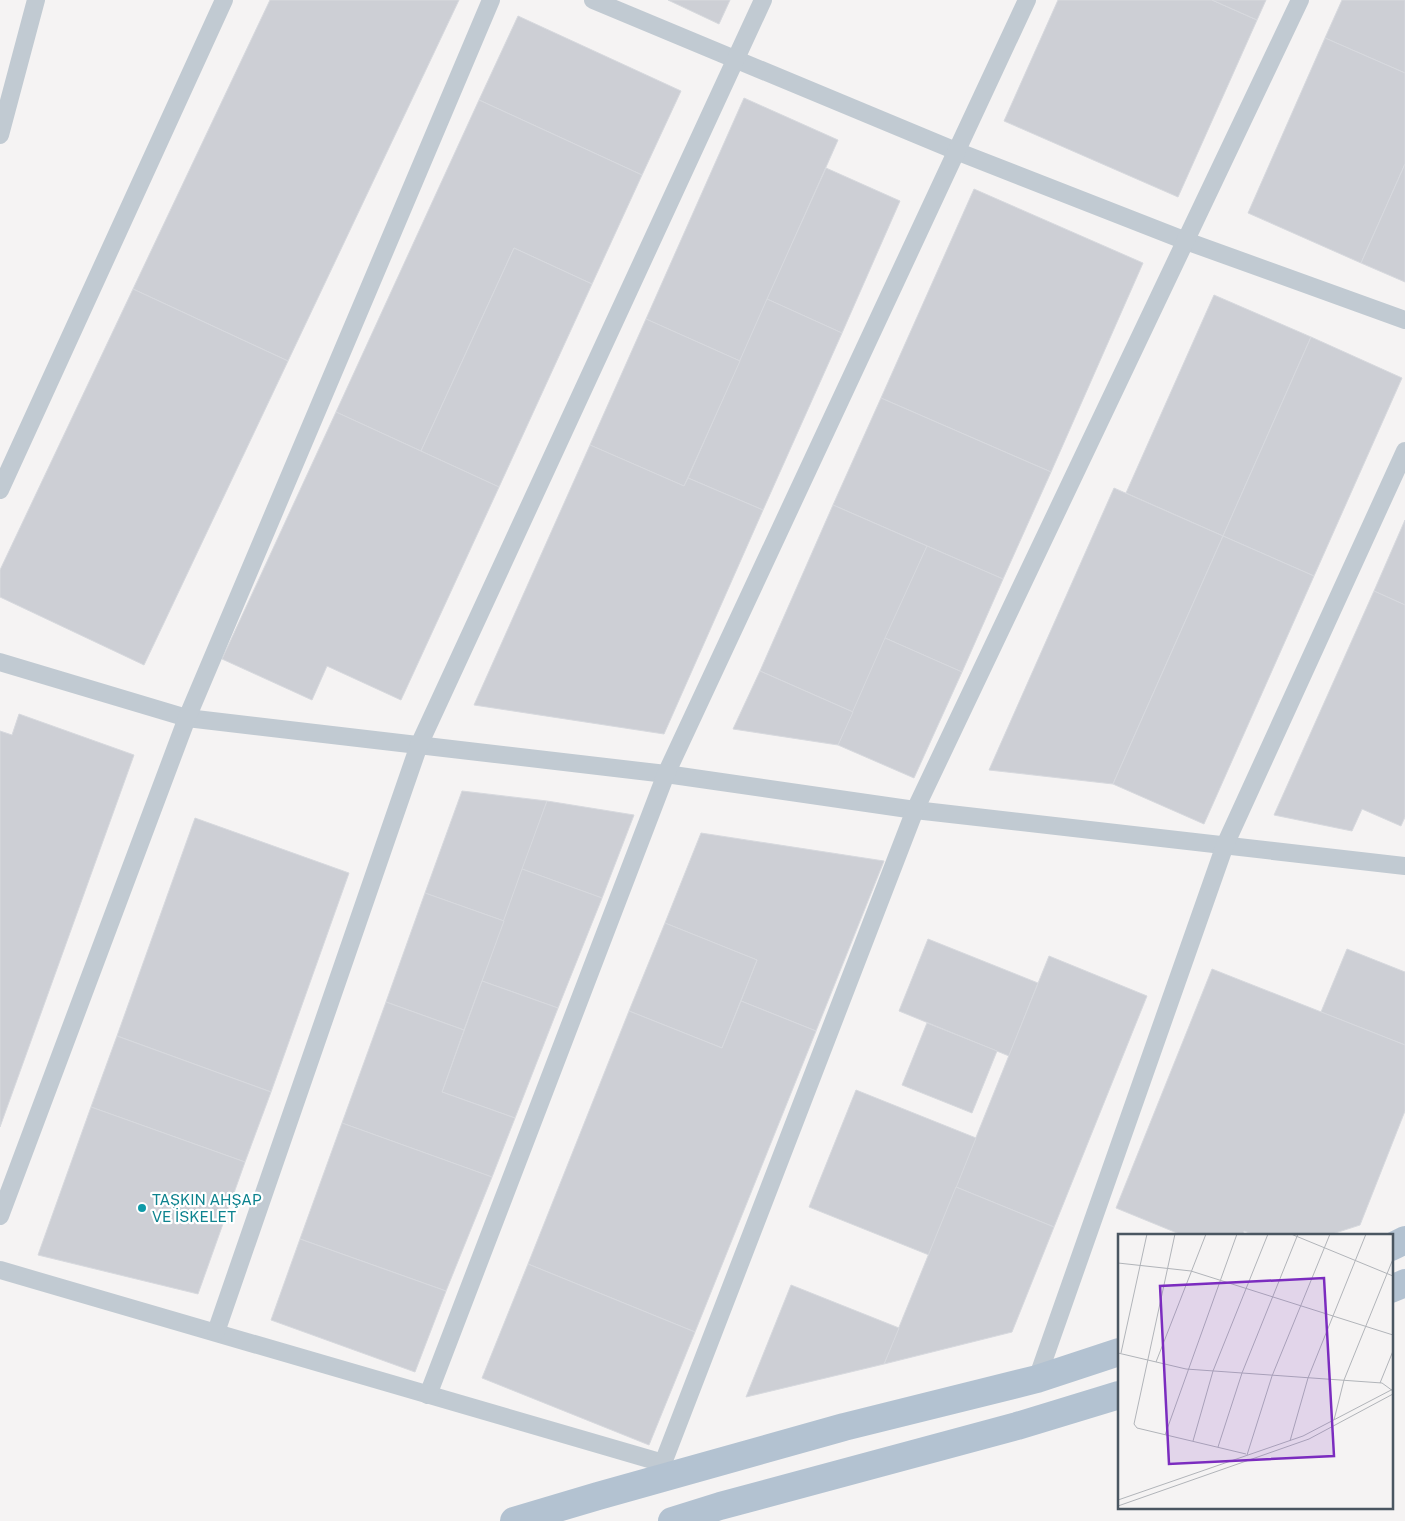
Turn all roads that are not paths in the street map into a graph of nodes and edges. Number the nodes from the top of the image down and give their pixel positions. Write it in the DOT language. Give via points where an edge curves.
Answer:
graph roads {
  1 [pos="36,0"];
  2 [pos="224,0"];
  3 [pos="491,0"];
  4 [pos="593,0"];
  5 [pos="763,0"];
  6 [pos="1026,0"];
  7 [pos="1300,0"];
  8 [pos="736,60"];
  9 [pos="0,135"];
  10 [pos="956,151"];
  11 [pos="1186,241"];
  12 [pos="1405,320"];
  13 [pos="1405,451"];
  14 [pos="0,490"];
  15 [pos="0,662"];
  16 [pos="187,718"];
  17 [pos="419,745"];
  18 [pos="666,774"];
  19 [pos="916,810"];
  20 [pos="1225,845"];
  21 [pos="1405,866"];
  22 [pos="0,1216"];
  23 [pos="1405,1240"];
  24 [pos="1392,1247"];
  25 [pos="0,1270"];
  26 [pos="1405,1283"];
  27 [pos="1392,1289"];
  28 [pos="216,1332"];
  29 [pos="1118,1352"];
  30 [pos="1037,1379"];
  31 [pos="428,1395"];
  32 [pos="1118,1396"];
  33 [pos="664,1470"];
  34 [pos="514,1521"];
  35 [pos="672,1521"];
  1 -- 9 [label="lane"];
  2 -- 14 [label="lane"];
  3 -- 16 [label="lane"];
  4 -- 8 [label="lane"];
  5 -- 8 [label="lane"];
  6 -- 10 [label="lane"];
  7 -- 11 [label="lane"];
  8 -- 10 [label="lane"];
  8 -- 17 [label="lane"];
  10 -- 11 [label="lane"];
  10 -- 18 [label="lane"];
  11 -- 12 [label="lane"];
  11 -- 19 [label="lane"];
  13 -- 20 [label="lane"];
  15 -- 16 [label="lane"];
  16 -- 17 [label="lane"];
  16 -- 22 [label="lane"];
  17 -- 18 [label="lane"];
  17 -- 28 [label="lane"];
  18 -- 19 [label="lane"];
  18 -- 31 [label="lane"];
  19 -- 20 [label="lane"];
  19 -- 33 [label="lane"];
  20 -- 21 [label="lane"];
  20 -- 30 [label="lane"];
  23 -- 24 [label="main road"];
  25 -- 28 [label="lane"];
  26 -- 27 [label="main road"];
  28 -- 31 [label="lane"];
  29 -- 30 [label="main road"];
  30 -- 33 [label="main road"];
  31 -- 33 [label="lane"];
  32 -- 35 [label="main road"];
  33 -- 34 [label="main road"];
}
